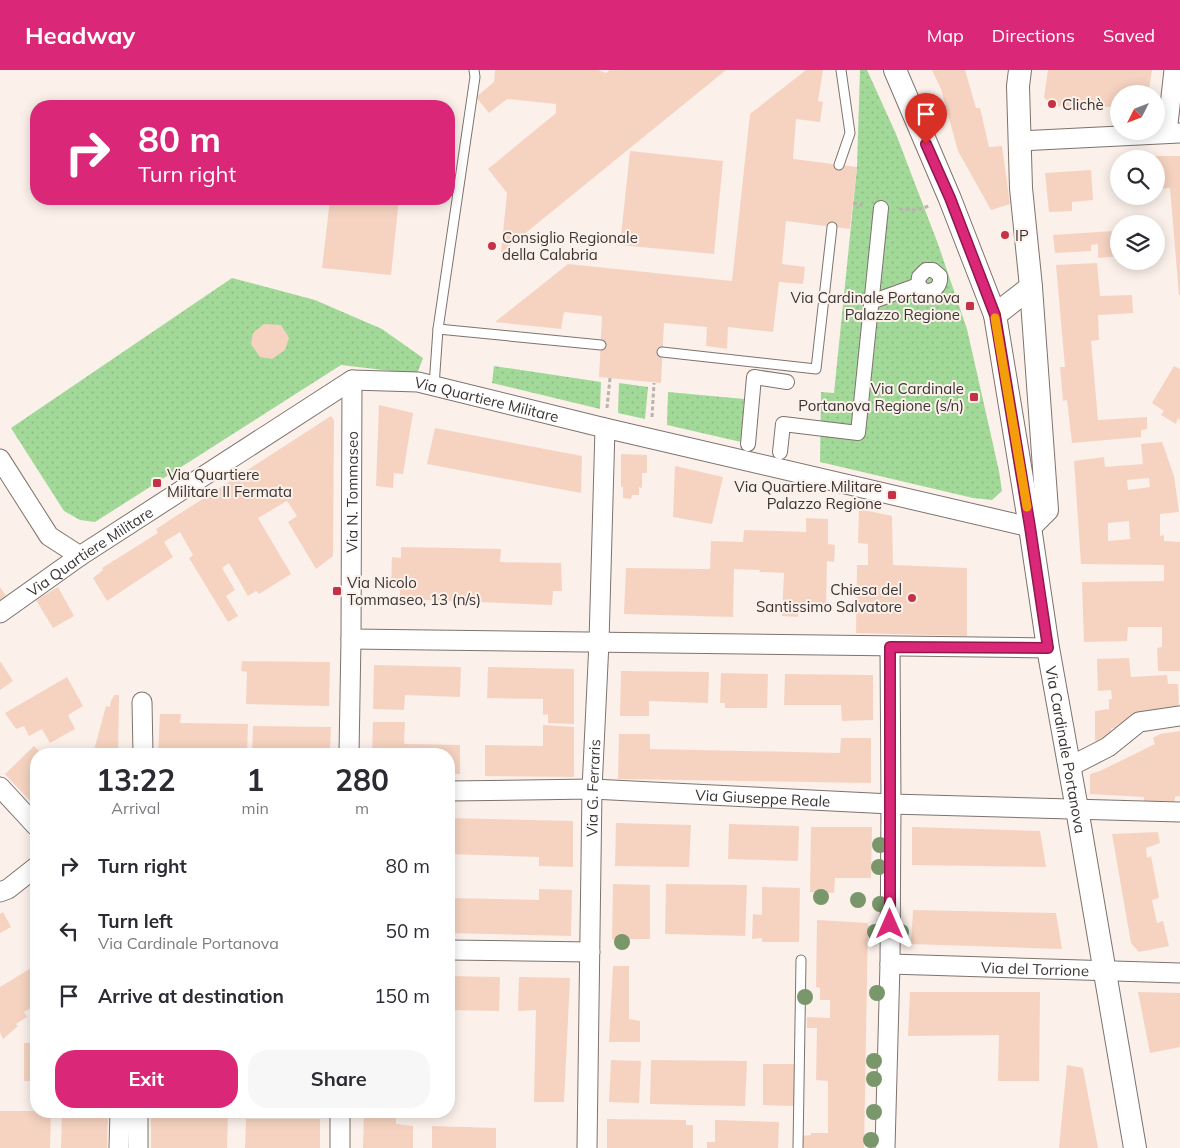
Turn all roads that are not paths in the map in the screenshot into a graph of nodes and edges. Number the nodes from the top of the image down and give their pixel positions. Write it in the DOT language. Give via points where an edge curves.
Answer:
graph roads {
  1 [pos="474,70"];
  2 [pos="841,70"];
  3 [pos="895,70"];
  4 [pos="1020,70"];
  5 [pos="1174,70"];
  6 [pos="1174,133"];
  7 [pos="1019,141"];
  8 [pos="839,165"];
  9 [pos="881,208"];
  10 [pos="832,227"];
  11 [pos="918,285"];
  12 [pos="1031,287"];
  13 [pos="871,302"];
  14 [pos="995,315"];
  15 [pos="438,329"];
  16 [pos="601,345"];
  17 [pos="662,352"];
  18 [pos="352,380"];
  19 [pos="787,382"];
  20 [pos="434,386"];
  21 [pos="606,420"];
  22 [pos="748,444"];
  23 [pos="780,452"];
  24 [pos="0,459"];
  25 [pos="1030,527"];
  26 [pos="80,556"];
  27 [pos="0,613"];
  28 [pos="351,639"];
  29 [pos="599,642"];
  30 [pos="890,647"];
  31 [pos="1048,648"];
  32 [pos="142,702"];
  33 [pos="1180,716"];
  34 [pos="143,748"];
  35 [pos="349,748"];
  36 [pos="1069,767"];
  37 [pos="0,787"];
  38 [pos="592,789"];
  39 [pos="455,791"];
  40 [pos="891,804"];
  41 [pos="1077,810"];
  42 [pos="1180,812"];
  43 [pos="30,820"];
  44 [pos="30,872"];
  45 [pos="0,892"];
  46 [pos="455,950"];
  47 [pos="590,952"];
  48 [pos="801,960"];
  49 [pos="890,964"];
  50 [pos="1105,972"];
  51 [pos="1180,973"];
  52 [pos="120,1118"];
  53 [pos="138,1118"];
  54 [pos="340,1118"];
  55 [pos="119,1148"];
  56 [pos="138,1148"];
  57 [pos="340,1148"];
  58 [pos="587,1148"];
  59 [pos="798,1148"];
  60 [pos="884,1148"];
  61 [pos="1135,1148"];
  1 -- 15 [label="lane"];
  2 -- 8 [label="lane" via="850,133"];
  3 -- 14 [label="street, Via Cardinale Portanova" via="950,198"];
  4 -- 7 [label="street"];
  5 -- 6 [label="street"];
  6 -- 7 [label="street"];
  7 -- 12 [label="street" via="1020,188"];
  9 -- 13 [label="street"];
  10 -- 17 [label="lane" via="816,369"];
  11 -- 13 [label="street"];
  12 -- 14 [label="street"];
  12 -- 25 [label="street" via="1047,510"];
  13 -- 23 [label="street" via="858,433 783,424"];
  14 -- 25 [label="street, Via Cardinale Portanova"];
  15 -- 16 [label="lane"];
  15 -- 20 [label="lane"];
  18 -- 20 [label="street, Via Quartiere Militare" via="418,382"];
  18 -- 26 [label="street, Via Quartiere Militare"];
  18 -- 28 [label="street, Via N. Tommaseo"];
  19 -- 22 [label="street" via="754,377"];
  20 -- 21 [label="street, Via Quartiere Militare"];
  21 -- 25 [label="street, Via Quartiere Militare"];
  21 -- 29 [label="street, Via G. Ferraris"];
  24 -- 26 [label="street" via="49,536"];
  25 -- 31 [label="street, Via Cardinale Portanova"];
  26 -- 27 [label="street, Via Quartiere Militare"];
  28 -- 29 [label="street"];
  28 -- 35 [label="street, Via N. Tommaseo"];
  29 -- 30 [label="street"];
  29 -- 38 [label="street, Via G. Ferraris"];
  30 -- 31 [label="street"];
  30 -- 40 [label="street"];
  31 -- 36 [label="street, Via Cardinale Portanova"];
  32 -- 34 [label="street"];
  33 -- 36 [label="street" via="1139,722 1108,747"];
  36 -- 41 [label="street, Via Cardinale Portanova"];
  37 -- 43 [label="street"];
  38 -- 39 [label="street, Via Giuseppe Reale"];
  38 -- 40 [label="street, Via Giuseppe Reale"];
  38 -- 47 [label="street, Via G. Ferraris"];
  40 -- 41 [label="street, Via Giuseppe Reale"];
  40 -- 49 [label="street"];
  41 -- 42 [label="street, Via Giuseppe Reale"];
  41 -- 50 [label="street, Via Cardinale Portanova"];
  44 -- 45 [label="street"];
  46 -- 47 [label="street"];
  47 -- 58 [label="street, Via G. Ferraris"];
  48 -- 59 [label="lane"];
  49 -- 50 [label="street, Via del Torrione"];
  49 -- 60 [label="street"];
  50 -- 51 [label="street, Via del Torrione"];
  50 -- 61 [label="street, Via Cardinale Portanova"];
  52 -- 55 [label="street"];
  53 -- 56 [label="street"];
  54 -- 57 [label="street"];
}
